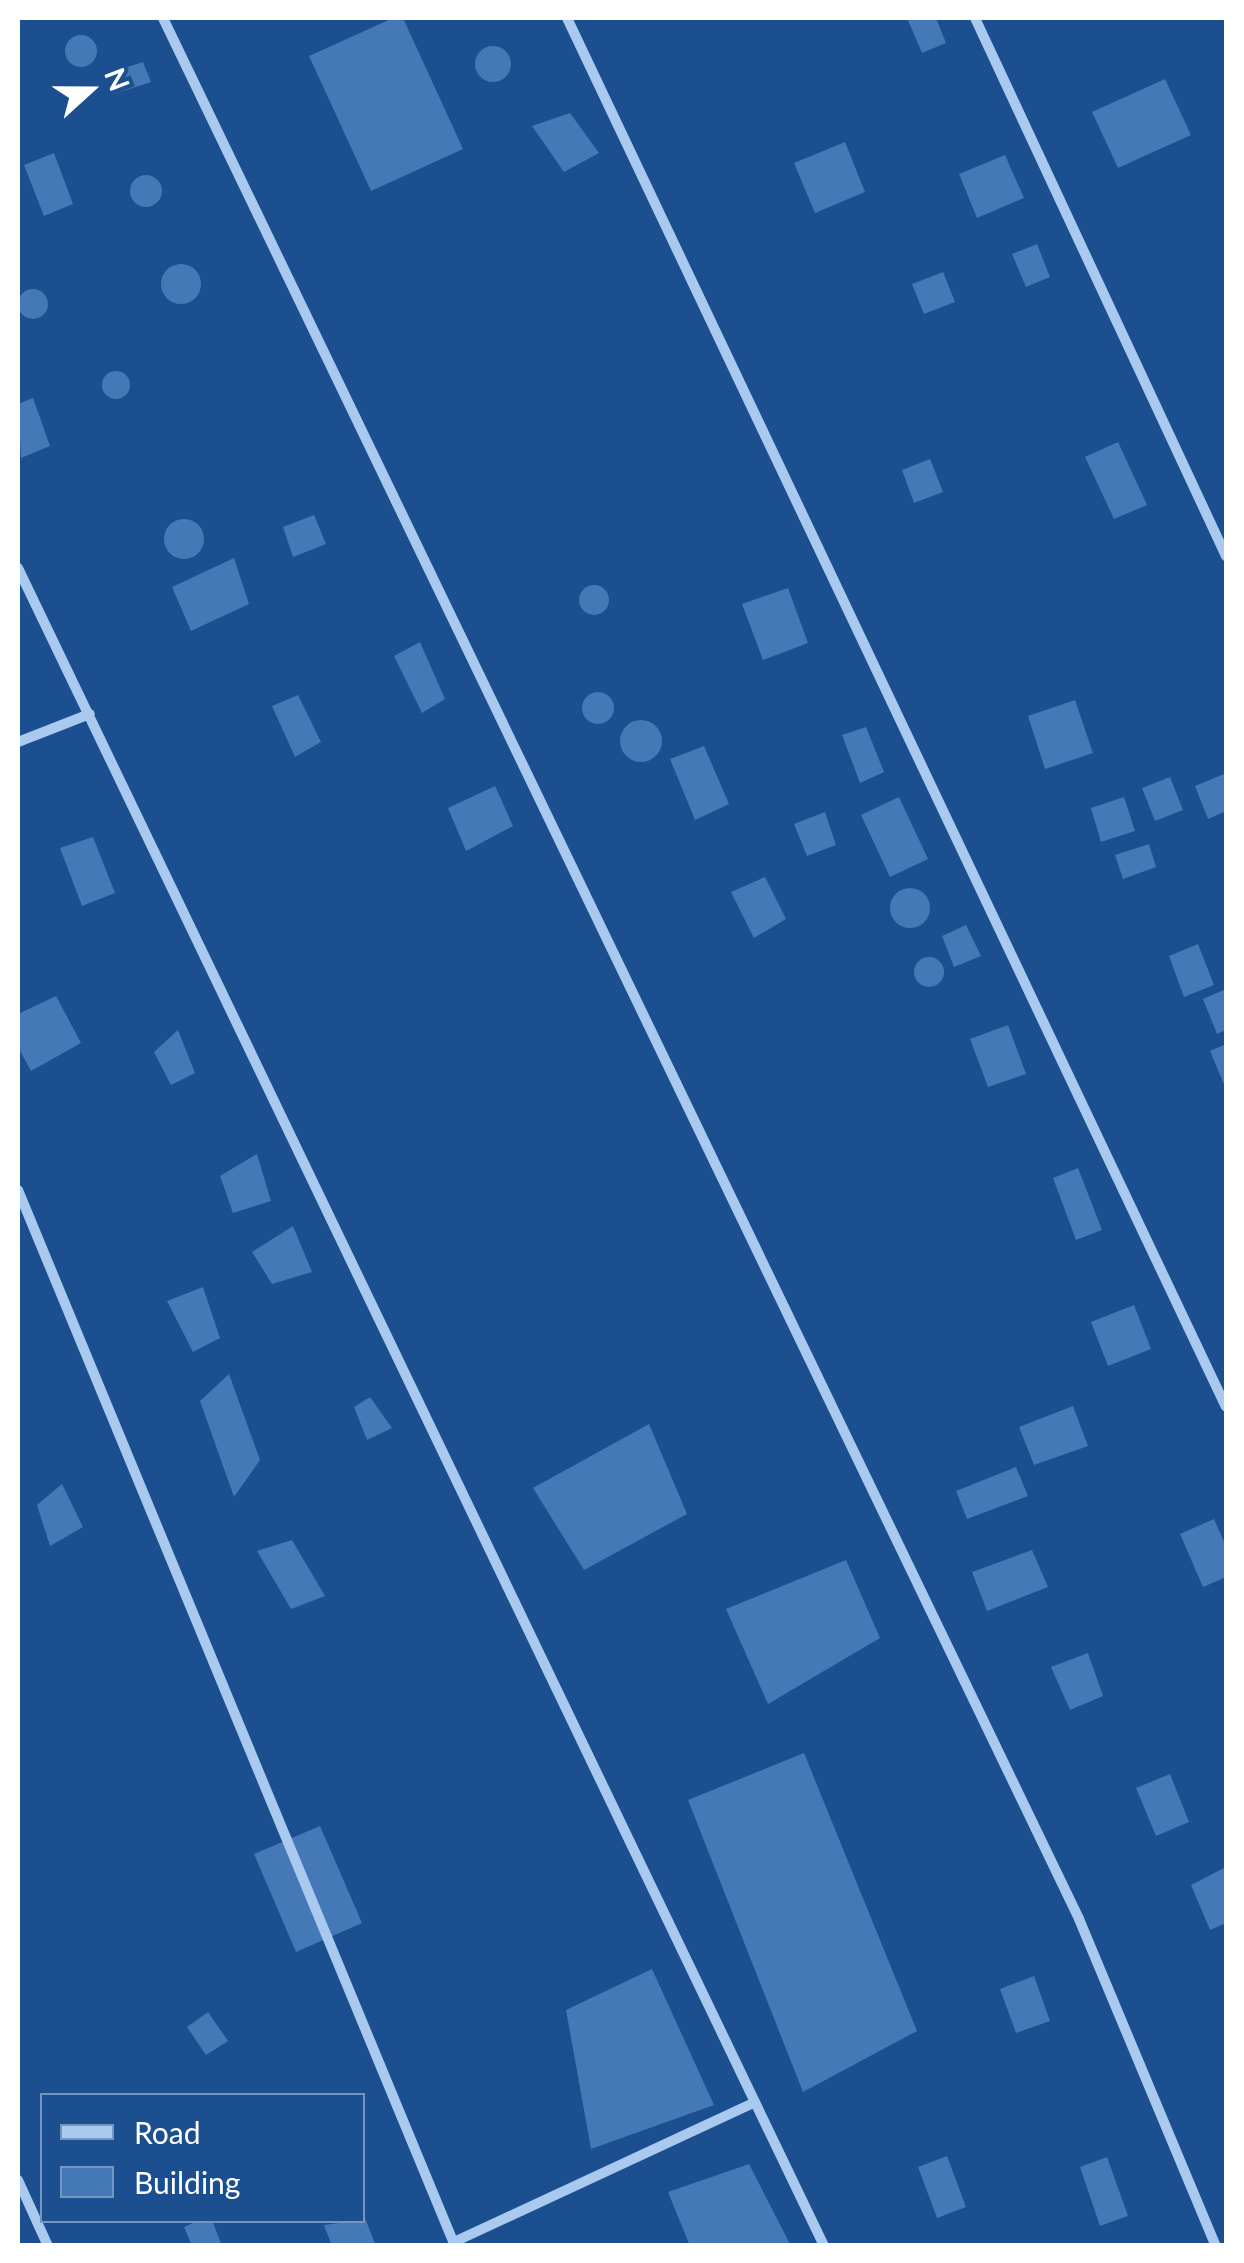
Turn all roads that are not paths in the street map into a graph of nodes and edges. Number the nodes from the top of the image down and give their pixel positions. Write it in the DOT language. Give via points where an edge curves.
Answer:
graph roads {
  1 [pos="163,18"];
  2 [pos="567,18"];
  3 [pos="975,18"];
  4 [pos="1226,556"];
  5 [pos="18,568"];
  6 [pos="90,714"];
  7 [pos="18,742"];
  8 [pos="18,1190"];
  9 [pos="1226,1407"];
  10 [pos="753,2103"];
  11 [pos="18,2180"];
  12 [pos="454,2244"];
  13 [pos="48,2246"];
  14 [pos="824,2246"];
  15 [pos="1216,2246"];
  1 -- 15 [label="street" via="1078,1919"];
  2 -- 9 [label="street"];
  3 -- 4 [label="street"];
  5 -- 6 [label="street"];
  6 -- 7 [label="street"];
  6 -- 10 [label="street"];
  8 -- 12 [label="street"];
  10 -- 12 [label="street"];
  10 -- 14 [label="street"];
  11 -- 13 [label="street"];
}
